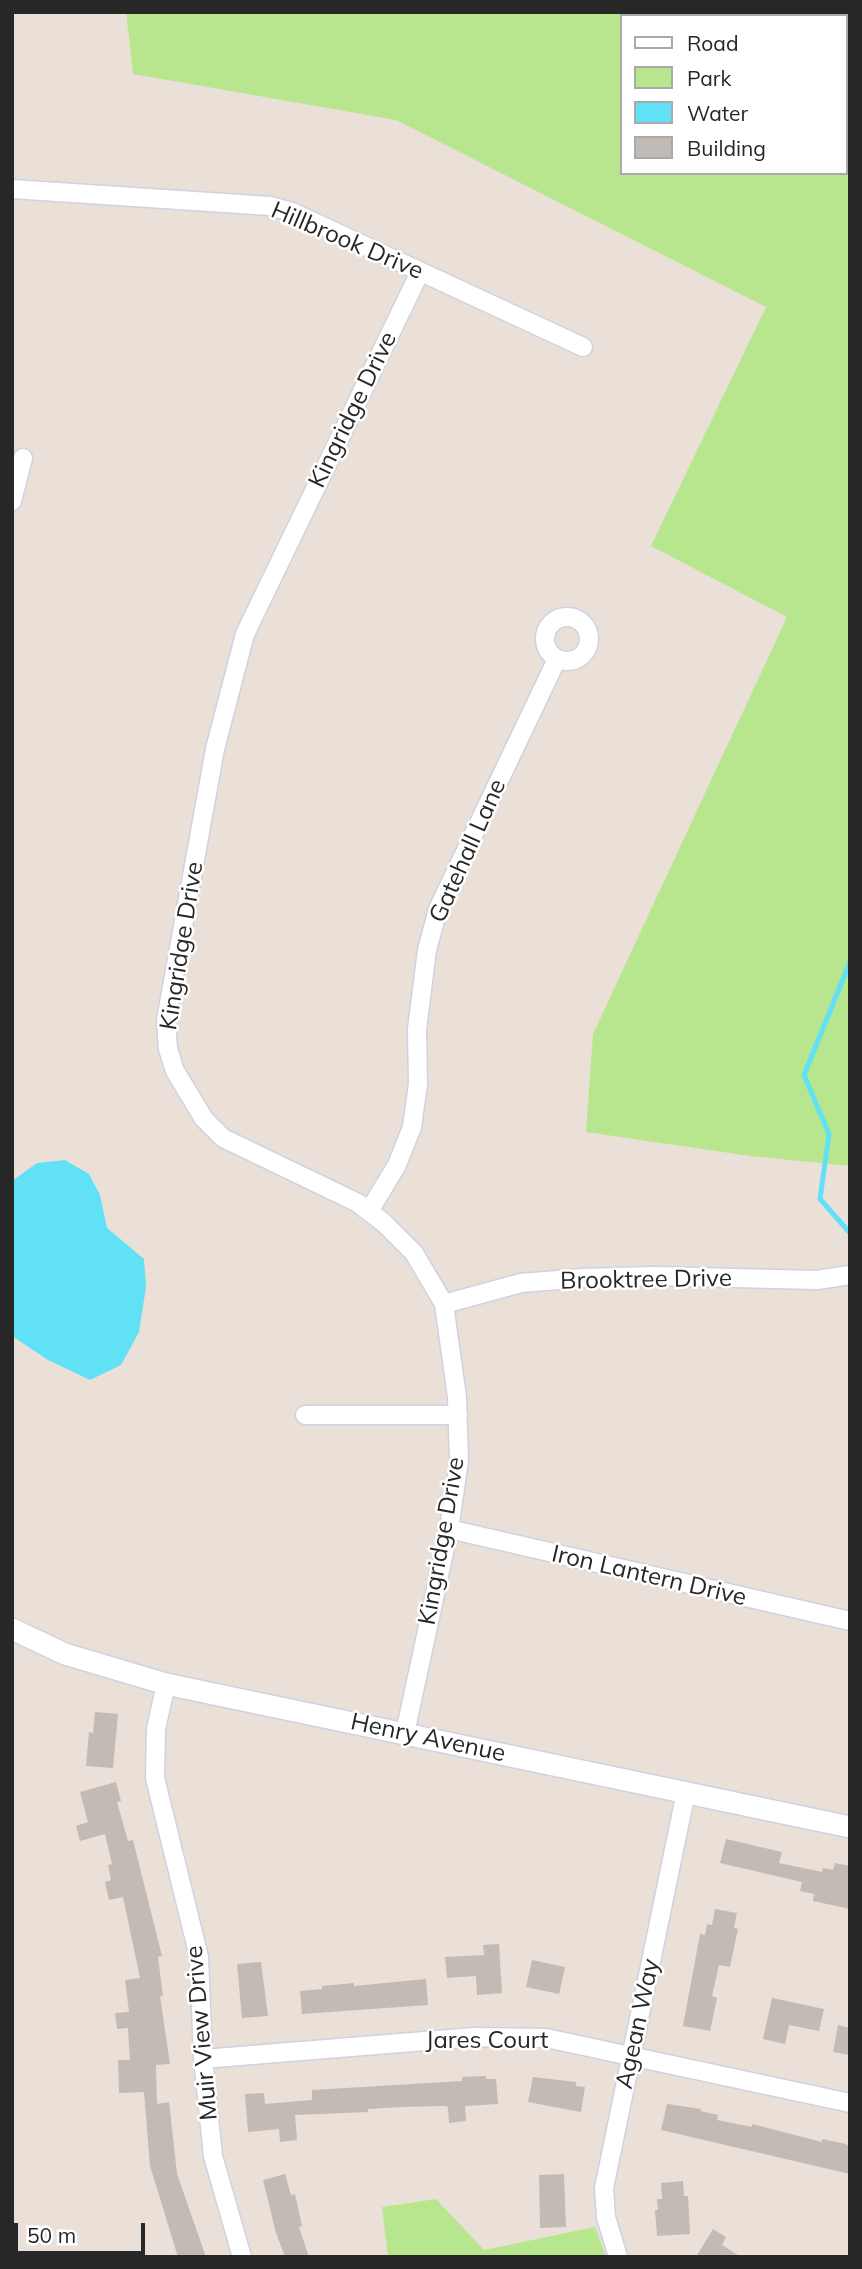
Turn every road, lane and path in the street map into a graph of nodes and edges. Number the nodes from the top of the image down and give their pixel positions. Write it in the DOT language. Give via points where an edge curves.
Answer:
graph roads {
  1 [pos="12,189"];
  2 [pos="420,272"];
  3 [pos="583,347"];
  4 [pos="23,458"];
  5 [pos="12,501"];
  6 [pos="557,659"];
  7 [pos="369,1211"];
  8 [pos="850,1275"];
  9 [pos="444,1304"];
  10 [pos="305,1415"];
  11 [pos="458,1415"];
  12 [pos="449,1530"];
  13 [pos="850,1621"];
  14 [pos="12,1629"];
  15 [pos="166,1684"];
  16 [pos="405,1733"];
  17 [pos="686,1792"];
  18 [pos="850,1827"];
  19 [pos="633,2055"];
  20 [pos="203,2059"];
  21 [pos="850,2102"];
  22 [pos="242,2257"];
  23 [pos="618,2257"];
  1 -- 2 [label="street, Hillbrook Drive" via="270,206"];
  2 -- 3 [label="street, Hillbrook Drive"];
  2 -- 7 [label="street, Kingridge Drive" via="245,634 215,749 166,1020 175,1071 204,1119 223,1138"];
  4 -- 5 [label="street"];
  6 -- 7 [label="street, Gatehall Lane" via="438,909 427,950 417,1029 418,1084 412,1127 397,1165"];
  7 -- 9 [label="street, Kingridge Drive" via="414,1252"];
  8 -- 9 [label="street, Brooktree Drive" via="817,1280 653,1276 557,1280 521,1283"];
  9 -- 11 [label="street, Kingridge Drive"];
  10 -- 11 [label="street"];
  11 -- 12 [label="street, Kingridge Drive" via="459,1461"];
  12 -- 13 [label="street, Iron Lantern Drive"];
  12 -- 16 [label="street, Kingridge Drive"];
  14 -- 15 [label="street, Henry Avenue" via="65,1654"];
  15 -- 16 [label="street, Henry Avenue"];
  15 -- 20 [label="street, Muir View Drive" via="156,1729 155,1778 199,1957"];
  16 -- 17 [label="street, Henry Avenue"];
  17 -- 18 [label="street, Henry Avenue"];
  17 -- 19 [label="street, Agean Way"];
  19 -- 20 [label="street, Jares Court" via="545,2038 474,2037"];
  19 -- 21 [label="street, Jares Court"];
  19 -- 23 [label="street, Agean Way" via="604,2188 606,2217"];
  20 -- 22 [label="street, Muir View Drive" via="213,2155"];
}
